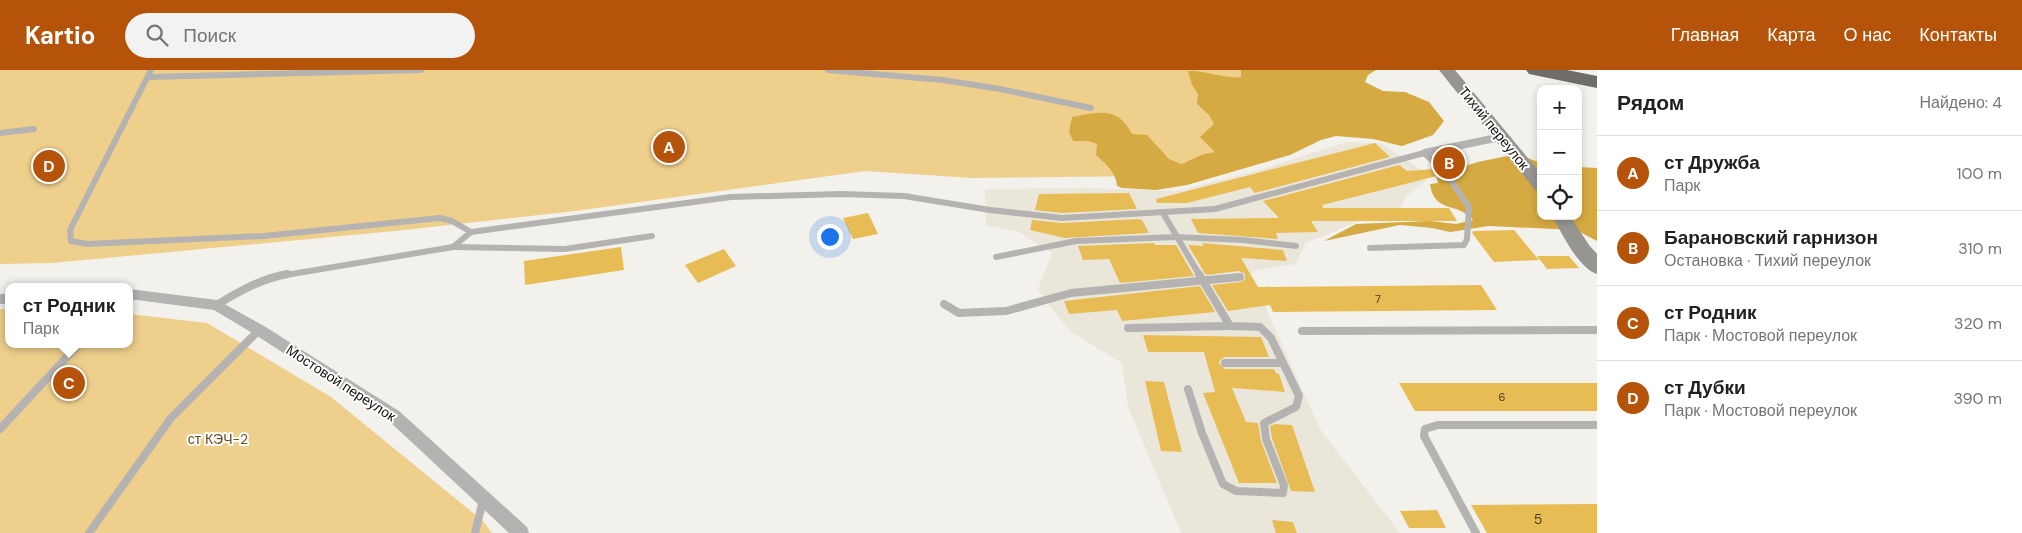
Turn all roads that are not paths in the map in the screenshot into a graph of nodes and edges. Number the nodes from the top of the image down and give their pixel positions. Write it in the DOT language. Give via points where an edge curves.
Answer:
graph roads {
  1 [pos="151,70"];
  2 [pos="420,70"];
  3 [pos="828,70"];
  4 [pos="1447,70"];
  5 [pos="1536,70"];
  6 [pos="148,77"];
  7 [pos="1597,82"];
  8 [pos="1091,108"];
  9 [pos="34,129"];
  10 [pos="0,133"];
  11 [pos="1500,137"];
  12 [pos="1424,153"];
  13 [pos="1537,181"];
  14 [pos="1163,213"];
  15 [pos="1563,220"];
  16 [pos="471,232"];
  17 [pos="652,236"];
  18 [pos="1176,237"];
  19 [pos="453,246"];
  20 [pos="1296,246"];
  21 [pos="1370,248"];
  22 [pos="996,257"];
  23 [pos="1597,267"];
  24 [pos="1240,277"];
  25 [pos="1204,281"];
  26 [pos="133,294"];
  27 [pos="944,304"];
  28 [pos="217,305"];
  29 [pos="1230,326"];
  30 [pos="1128,328"];
  31 [pos="259,330"];
  32 [pos="1597,330"];
  33 [pos="1302,331"];
  34 [pos="76,348"];
  35 [pos="1225,363"];
  36 [pos="1283,363"];
  37 [pos="1188,389"];
  38 [pos="1597,425"];
  39 [pos="0,429"];
  40 [pos="483,500"];
  41 [pos="89,533"];
  42 [pos="476,533"];
  43 [pos="521,533"];
  44 [pos="1476,533"];
  1 -- 6 [label="lane"];
  2 -- 6 [label="lane"];
  3 -- 8 [label="lane" via="943,80"];
  4 -- 11 [label="street, Тихий переулок"];
  5 -- 7 [label="highway"];
  6 -- 16 [label="lane" via="70,230 71,241 88,244 264,236 440,218"];
  9 -- 10 [label="lane"];
  11 -- 12 [label="street"];
  11 -- 13 [label="street, Тихий переулок"];
  12 -- 14 [label="lane" via="1214,209"];
  12 -- 21 [label="lane" via="1445,172 1469,207 1467,240 1464,245"];
  14 -- 16 [label="lane" via="1062,218 904,196 731,197"];
  14 -- 18 [label="lane"];
  15 -- 23 [label="street"];
  16 -- 19 [label="lane"];
  17 -- 19 [label="lane" via="565,249"];
  18 -- 20 [label="lane"];
  18 -- 22 [label="lane" via="1076,241"];
  18 -- 25 [label="lane"];
  19 -- 28 [label="lane" via="271,277"];
  24 -- 25 [label="lane"];
  25 -- 27 [label="lane" via="1071,293 1006,311 959,313"];
  25 -- 29 [label="lane"];
  26 -- 28 [label="street, Мостовой переулок"];
  28 -- 31 [label="street, Мостовой переулок"];
  29 -- 30 [label="lane"];
  29 -- 36 [label="lane" via="1260,327 1271,338"];
  31 -- 40 [label="street, Мостовой переулок" via="394,416"];
  31 -- 41 [label="lane" via="172,418"];
  32 -- 33 [label="lane"];
  34 -- 39 [label="lane"];
  35 -- 36 [label="lane"];
  36 -- 37 [label="lane" via="1299,396 1296,408 1264,423 1266,439 1284,485 1283,493 1236,491 1223,484"];
  38 -- 44 [label="lane" via="1438,425 1425,429 1424,436"];
  40 -- 42 [label="lane"];
  40 -- 43 [label="street, Мостовой переулок"];
}
